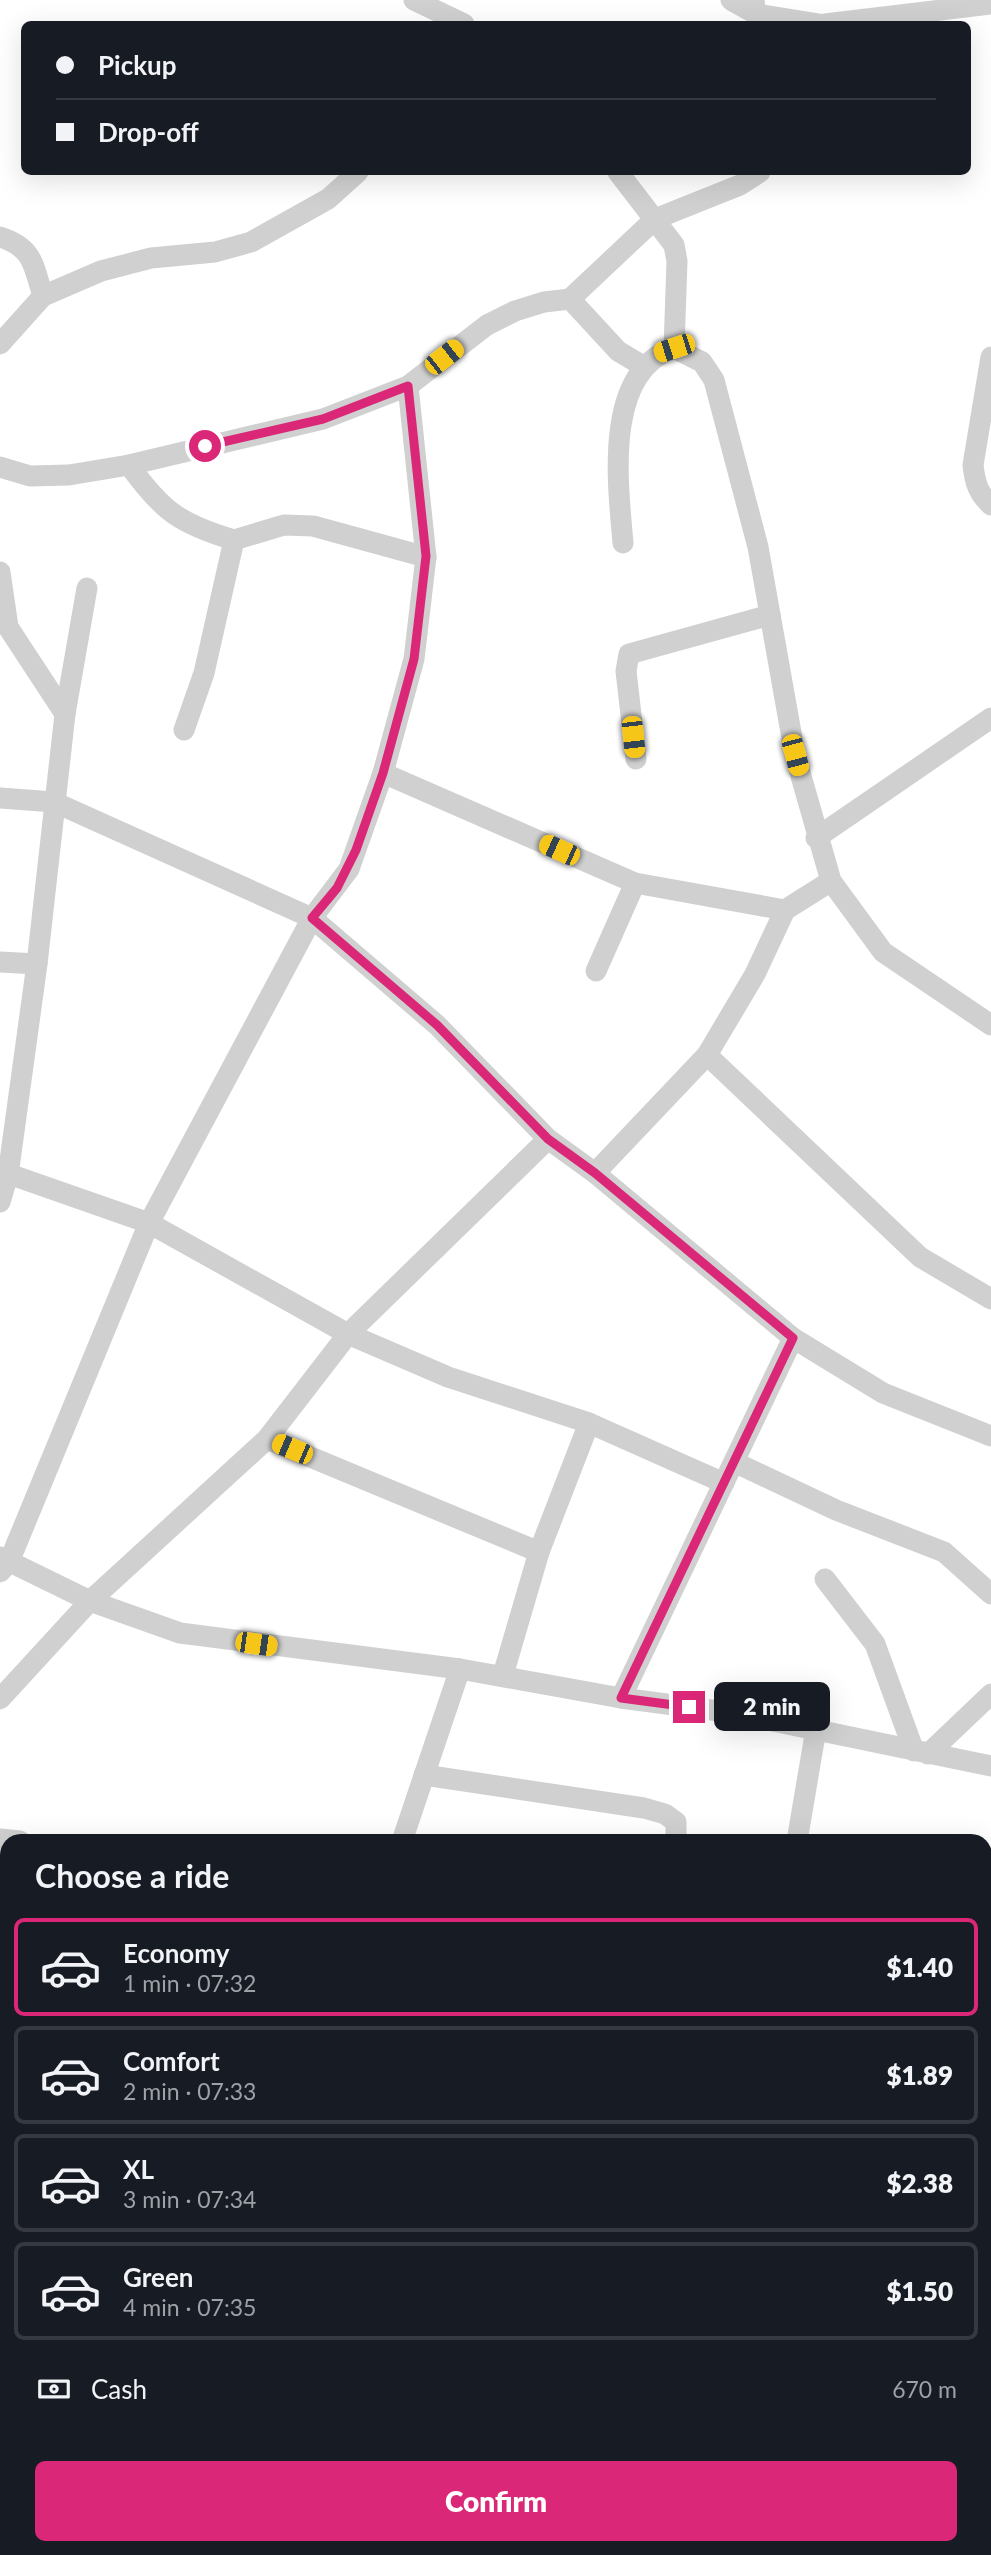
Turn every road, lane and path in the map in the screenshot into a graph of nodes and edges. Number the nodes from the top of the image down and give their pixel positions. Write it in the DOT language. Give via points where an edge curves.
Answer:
graph roads {
  1 [pos="414,0"];
  2 [pos="731,0"];
  3 [pos="991,4"];
  4 [pos="755,7"];
  5 [pos="451,21"];
  6 [pos="808,21"];
  7 [pos="850,21"];
  8 [pos="355,175"];
  9 [pos="620,175"];
  10 [pos="756,175"];
  11 [pos="655,219"];
  12 [pos="0,237"];
  13 [pos="43,296"];
  14 [pos="570,299"];
  15 [pos="0,344"];
  16 [pos="674,348"];
  17 [pos="991,357"];
  18 [pos="643,366"];
  19 [pos="408,386"];
  20 [pos="129,465"];
  21 [pos="0,467"];
  22 [pos="991,505"];
  23 [pos="234,540"];
  24 [pos="622,543"];
  25 [pos="426,556"];
  26 [pos="0,572"];
  27 [pos="87,588"];
  28 [pos="770,615"];
  29 [pos="65,714"];
  30 [pos="991,718"];
  31 [pos="184,730"];
  32 [pos="636,759"];
  33 [pos="383,773"];
  34 [pos="0,798"];
  35 [pos="54,803"];
  36 [pos="816,838"];
  37 [pos="831,881"];
  38 [pos="635,883"];
  39 [pos="785,910"];
  40 [pos="312,918"];
  41 [pos="0,962"];
  42 [pos="37,964"];
  43 [pos="596,971"];
  44 [pos="991,1025"];
  45 [pos="707,1055"];
  46 [pos="548,1139"];
  47 [pos="4,1173"];
  48 [pos="595,1173"];
  49 [pos="0,1202"];
  50 [pos="149,1223"];
  51 [pos="991,1299"];
  52 [pos="348,1334"];
  53 [pos="793,1338"];
  54 [pos="589,1423"];
  55 [pos="991,1436"];
  56 [pos="267,1439"];
  57 [pos="734,1462"];
  58 [pos="724,1483"];
  59 [pos="540,1552"];
  60 [pos="3,1564"];
  61 [pos="825,1579"];
  62 [pos="991,1594"];
  63 [pos="90,1601"];
  64 [pos="460,1669"];
  65 [pos="503,1675"];
  66 [pos="991,1694"];
  67 [pos="621,1698"];
  68 [pos="0,1699"];
  69 [pos="816,1729"];
  70 [pos="921,1752"];
  71 [pos="991,1766"];
  72 [pos="425,1775"];
  73 [pos="404,1834"];
  74 [pos="676,1834"];
  75 [pos="798,1834"];
  1 -- 5 [label="street"];
  2 -- 4 [label="street"];
  3 -- 7 [label="street"];
  4 -- 6 [label="street"];
  8 -- 13 [label="street" via="328,199 251,242 215,252 151,258 101,271"];
  9 -- 11 [label="street"];
  10 -- 11 [label="street" via="740,186"];
  11 -- 14 [label="street"];
  11 -- 16 [label="street" via="674,246 677,261"];
  12 -- 13 [label="street" via="29,253"];
  13 -- 15 [label="street"];
  14 -- 18 [label="street" via="618,351"];
  14 -- 19 [label="street" via="515,311 487,325"];
  16 -- 18 [label="street" via="656,354"];
  16 -- 28 [label="street" via="702,362 713,380 758,547"];
  17 -- 22 [label="street" via="973,465 975,483"];
  18 -- 24 [label="street" via="618,440"];
  19 -- 20 [label="street" via="323,419"];
  19 -- 25 [label="street"];
  20 -- 21 [label="street" via="30,476"];
  20 -- 23 [label="street" via="162,506 193,527"];
  23 -- 25 [label="street" via="284,525 313,526"];
  23 -- 31 [label="street" via="204,673"];
  25 -- 33 [label="street" via="414,659"];
  26 -- 29 [label="street" via="8,627"];
  27 -- 29 [label="street"];
  28 -- 32 [label="street" via="629,654 626,671"];
  28 -- 36 [label="street" via="795,755"];
  29 -- 35 [label="street"];
  30 -- 36 [label="street"];
  33 -- 38 [label="street"];
  33 -- 40 [label="street" via="349,869"];
  34 -- 35 [label="street"];
  35 -- 40 [label="street"];
  35 -- 42 [label="street"];
  36 -- 37 [label="street"];
  37 -- 39 [label="street"];
  37 -- 44 [label="street" via="883,952"];
  38 -- 39 [label="street"];
  38 -- 43 [label="street"];
  39 -- 45 [label="street" via="755,974"];
  40 -- 46 [label="street" via="437,1025"];
  40 -- 50 [label="street"];
  41 -- 42 [label="street"];
  42 -- 47 [label="street"];
  45 -- 48 [label="street"];
  45 -- 51 [label="street" via="920,1257"];
  46 -- 48 [label="street"];
  46 -- 52 [label="street"];
  47 -- 49 [label="street"];
  47 -- 50 [label="street"];
  48 -- 53 [label="street"];
  50 -- 52 [label="street"];
  50 -- 60 [label="street"];
  52 -- 54 [label="street" via="449,1377"];
  52 -- 56 [label="street"];
  53 -- 55 [label="street" via="883,1393"];
  53 -- 57 [label="street"];
  54 -- 58 [label="street"];
  54 -- 59 [label="street"];
  56 -- 59 [label="street"];
  56 -- 63 [label="street"];
  57 -- 58 [label="street"];
  57 -- 62 [label="street" via="836,1510 944,1552"];
  58 -- 67 [label="street"];
  59 -- 65 [label="street"];
  60 -- 63 [label="street"];
  61 -- 70 [label="street" via="875,1644"];
  63 -- 64 [label="street" via="180,1633"];
  63 -- 68 [label="street"];
  64 -- 65 [label="street"];
  64 -- 72 [label="street"];
  65 -- 67 [label="street"];
  66 -- 70 [label="street"];
  67 -- 69 [label="street"];
  69 -- 70 [label="street"];
  69 -- 75 [label="street"];
  70 -- 71 [label="street"];
  72 -- 73 [label="street"];
  72 -- 74 [label="street" via="644,1808 676,1822"];
}
